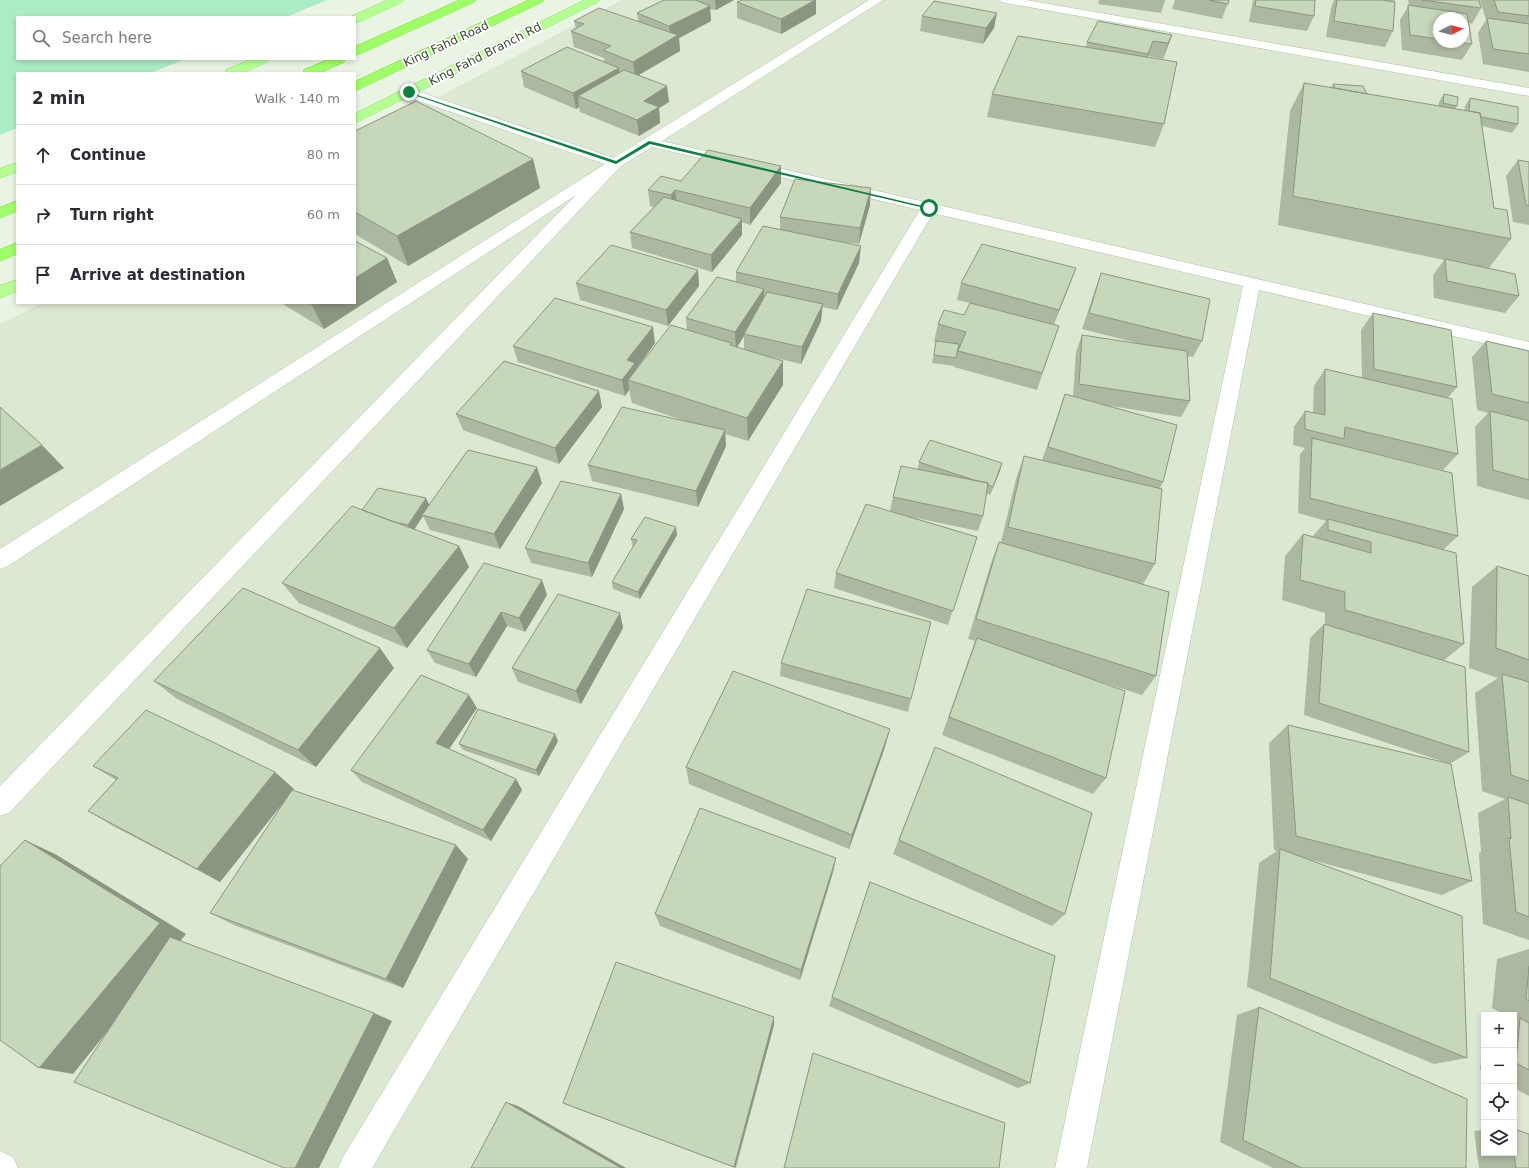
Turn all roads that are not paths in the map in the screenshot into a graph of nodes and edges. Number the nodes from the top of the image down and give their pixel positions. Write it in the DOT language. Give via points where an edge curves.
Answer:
graph roads {
  1 [pos="398,0"];
  2 [pos="470,0"];
  3 [pos="538,0"];
  4 [pos="594,0"];
  5 [pos="877,0"];
  6 [pos="1006,0"];
  7 [pos="356,19"];
  8 [pos="356,52"];
  9 [pos="261,60"];
  10 [pos="338,60"];
  11 [pos="233,72"];
  12 [pos="311,72"];
  13 [pos="356,87"];
  14 [pos="409,92"];
  15 [pos="1529,92"];
  16 [pos="356,118"];
  17 [pos="649,142"];
  18 [pos="616,163"];
  19 [pos="16,167"];
  20 [pos="0,174"];
  21 [pos="16,206"];
  22 [pos="929,208"];
  23 [pos="0,213"];
  24 [pos="16,248"];
  25 [pos="0,256"];
  26 [pos="1252,283"];
  27 [pos="16,285"];
  28 [pos="0,293"];
  29 [pos="1529,348"];
  30 [pos="0,560"];
  31 [pos="0,804"];
  32 [pos="354,1168"];
  33 [pos="1071,1168"];
  1 -- 7 [label="main road"];
  2 -- 8 [label="highway"];
  3 -- 13 [label="highway, King Fahd Road"];
  4 -- 14 [label="main road, King Fahd Branch Rd"];
  5 -- 17 [label="street"];
  6 -- 15 [label="street"];
  9 -- 11 [label="main road"];
  10 -- 12 [label="highway"];
  14 -- 16 [label="main road, King Fahd Branch Rd"];
  14 -- 18 [label="street"];
  17 -- 18 [label="street"];
  17 -- 22 [label="street"];
  18 -- 30 [label="street"];
  18 -- 31 [label="street"];
  19 -- 20 [label="main road"];
  21 -- 23 [label="highway"];
  22 -- 26 [label="street"];
  22 -- 32 [label="street"];
  24 -- 25 [label="highway"];
  26 -- 29 [label="street"];
  26 -- 33 [label="street"];
  27 -- 28 [label="main road"];
}
